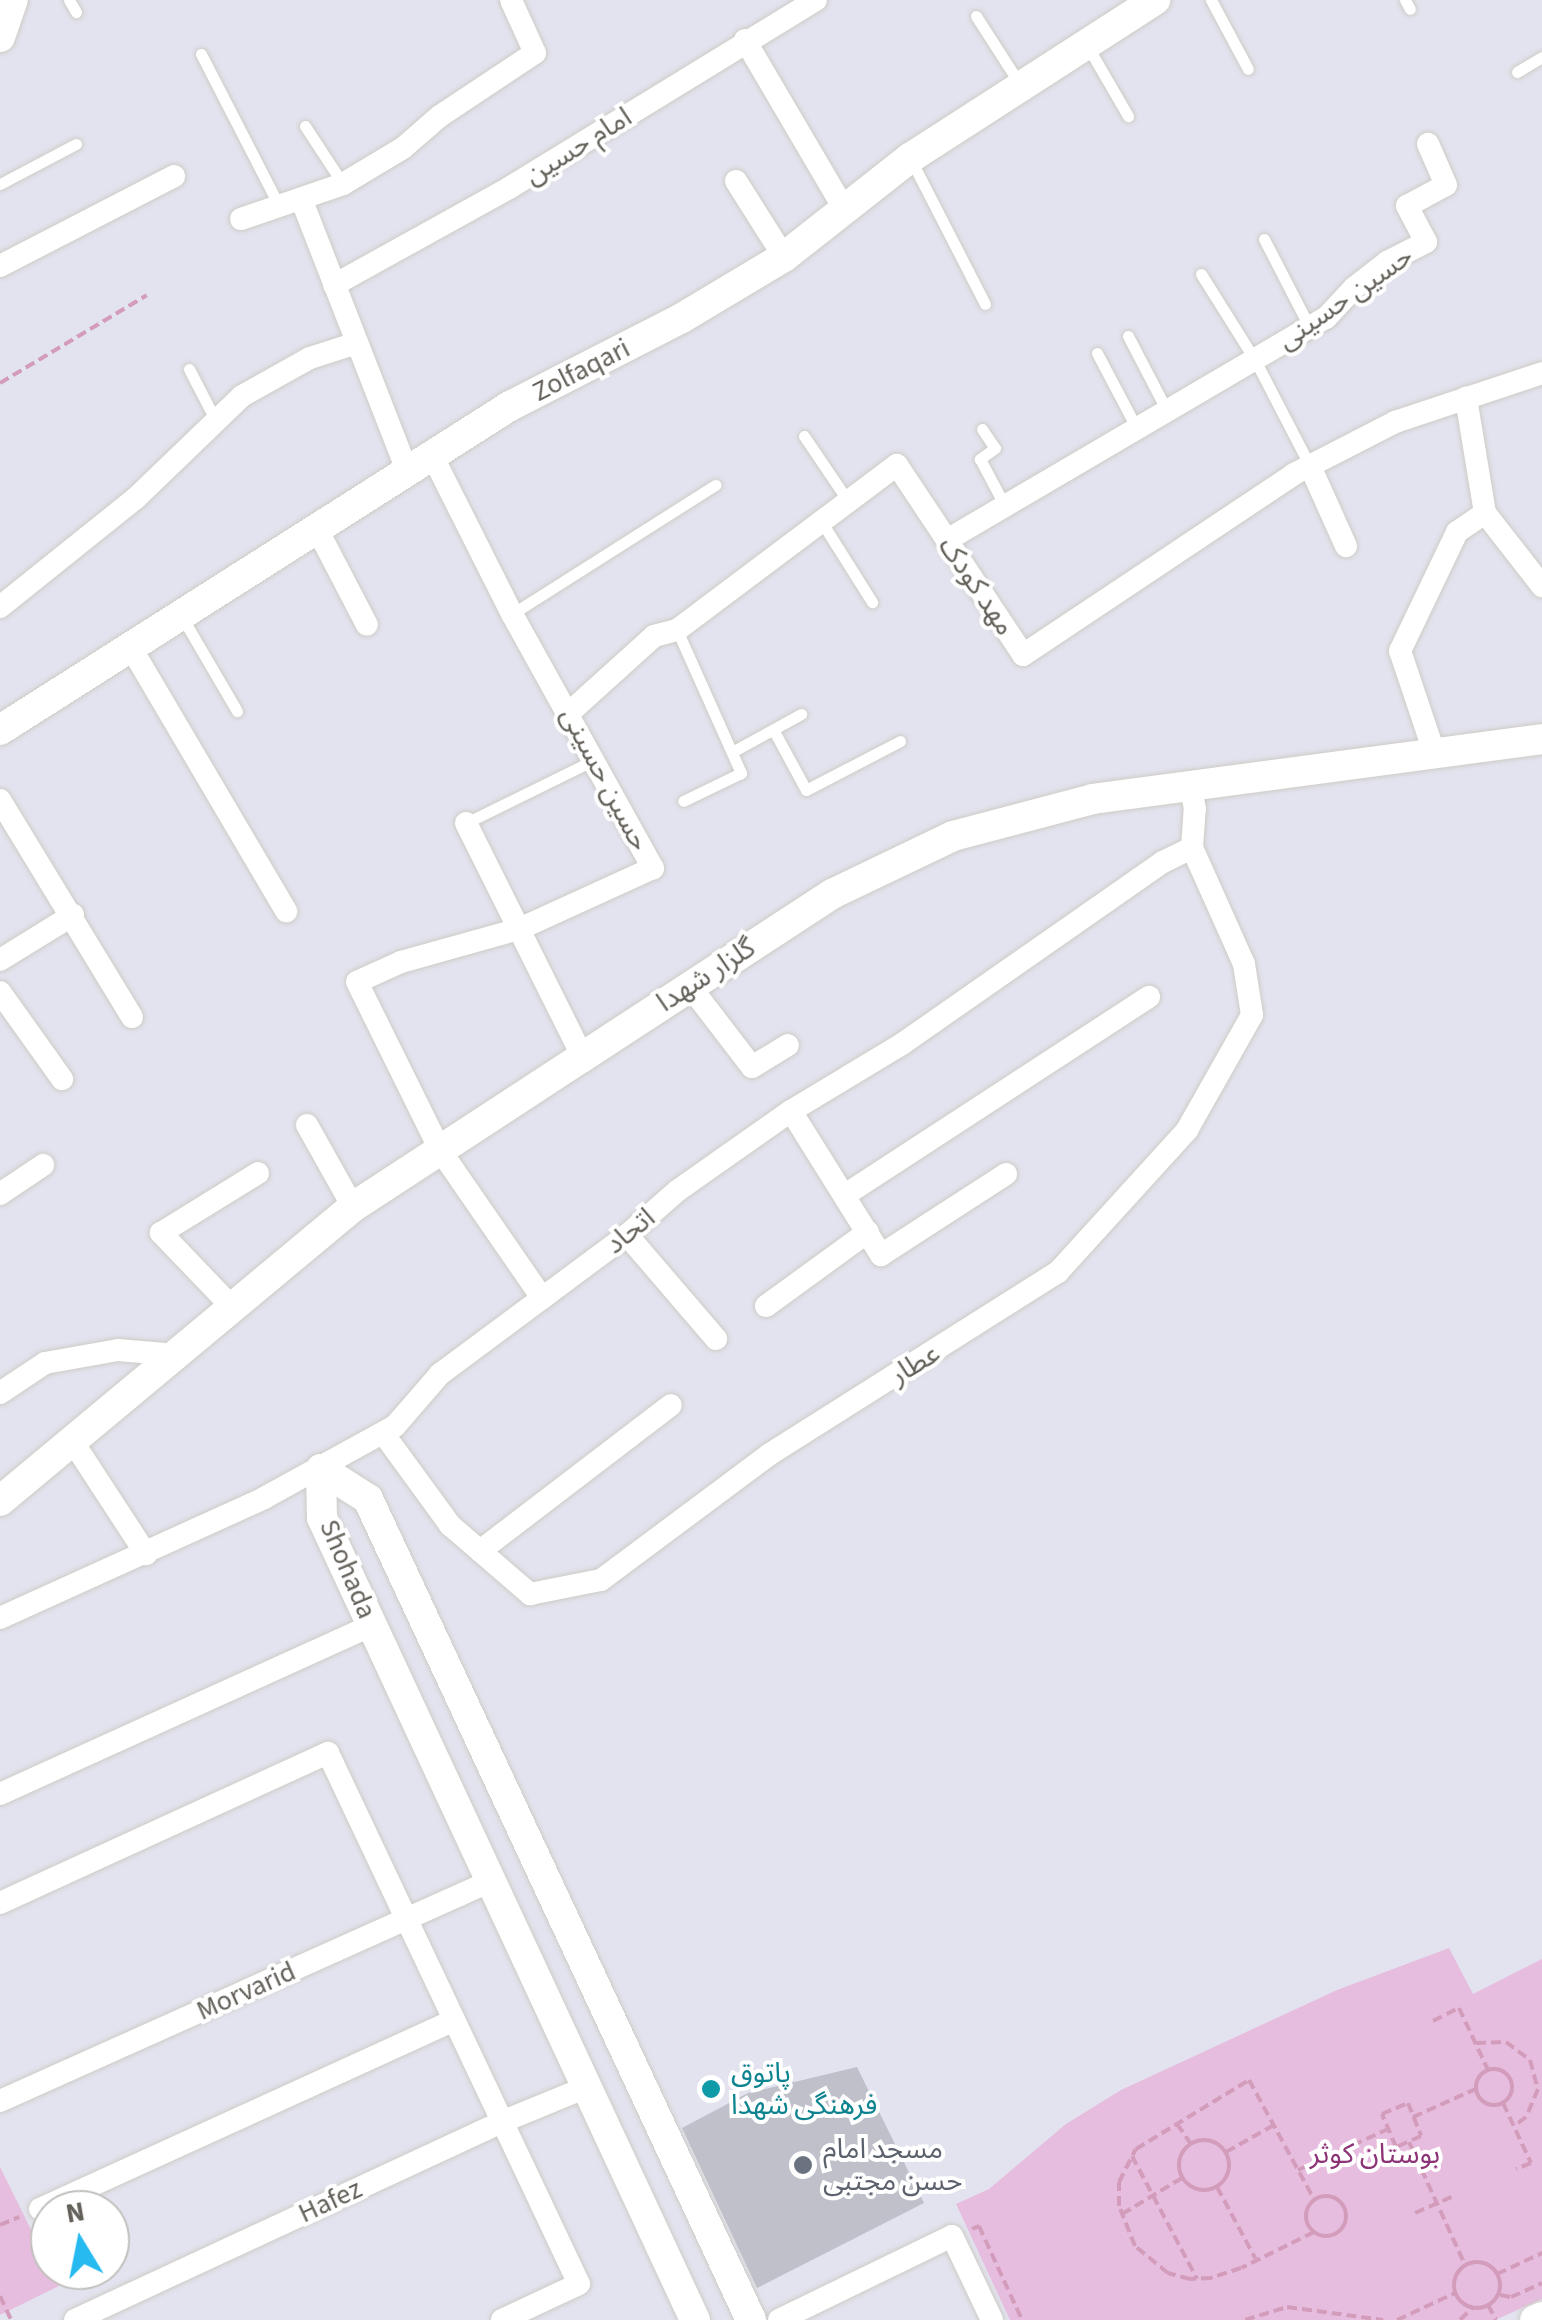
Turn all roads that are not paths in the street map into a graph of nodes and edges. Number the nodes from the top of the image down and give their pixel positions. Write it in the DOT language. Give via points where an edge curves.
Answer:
graph roads {
  1 [pos="13,0"];
  2 [pos="511,0"];
  3 [pos="816,0"];
  4 [pos="1154,0"];
  5 [pos="1210,0"];
  6 [pos="772,10"];
  7 [pos="976,16"];
  8 [pos="0,37"];
  9 [pos="745,40"];
  10 [pos="1086,44"];
  11 [pos="201,54"];
  12 [pos="1542,57"];
  13 [pos="1248,69"];
  14 [pos="1517,72"];
  15 [pos="1022,87"];
  16 [pos="1128,116"];
  17 [pos="305,126"];
  18 [pos="76,144"];
  19 [pos="1428,144"];
  20 [pos="910,158"];
  21 [pos="174,176"];
  22 [pos="736,181"];
  23 [pos="0,184"];
  24 [pos="343,184"];
  25 [pos="291,204"];
  26 [pos="844,208"];
  27 [pos="242,219"];
  28 [pos="1264,239"];
  29 [pos="784,257"];
  30 [pos="0,266"];
  31 [pos="1201,274"];
  32 [pos="334,285"];
  33 [pos="985,304"];
  34 [pos="1310,328"];
  35 [pos="1128,336"];
  36 [pos="357,343"];
  37 [pos="1098,353"];
  38 [pos="1255,360"];
  39 [pos="189,370"];
  40 [pos="1542,373"];
  41 [pos="1466,398"];
  42 [pos="1167,411"];
  43 [pos="216,421"];
  44 [pos="982,429"];
  45 [pos="1137,429"];
  46 [pos="804,436"];
  47 [pos="419,463"];
  48 [pos="1310,466"];
  49 [pos="715,485"];
  50 [pos="848,501"];
  51 [pos="1005,506"];
  52 [pos="1485,512"];
  53 [pos="820,522"];
  54 [pos="316,527"];
  55 [pos="946,540"];
  56 [pos="1346,546"];
  57 [pos="1542,586"];
  58 [pos="872,602"];
  59 [pos="0,607"];
  60 [pos="180,614"];
  61 [pos="512,614"];
  62 [pos="366,624"];
  63 [pos="677,630"];
  64 [pos="130,646"];
  65 [pos="237,711"];
  66 [pos="570,712"];
  67 [pos="801,714"];
  68 [pos="0,730"];
  69 [pos="774,732"];
  70 [pos="1542,739"];
  71 [pos="900,741"];
  72 [pos="732,752"];
  73 [pos="1434,752"];
  74 [pos="594,760"];
  75 [pos="1190,784"];
  76 [pos="0,800"];
  77 [pos="683,801"];
  78 [pos="466,823"];
  79 [pos="1192,848"];
  80 [pos="286,912"];
  81 [pos="73,915"];
  82 [pos="518,930"];
  83 [pos="0,960"];
  84 [pos="689,986"];
  85 [pos="0,992"];
  86 [pos="1149,997"];
  87 [pos="132,1017"];
  88 [pos="788,1045"];
  89 [pos="582,1056"];
  90 [pos="62,1079"];
  91 [pos="791,1112"];
  92 [pos="307,1125"];
  93 [pos="440,1150"];
  94 [pos="43,1165"];
  95 [pos="258,1173"];
  96 [pos="1006,1174"];
  97 [pos="0,1194"];
  98 [pos="845,1195"];
  99 [pos="354,1207"];
  100 [pos="868,1232"];
  101 [pos="627,1235"];
  102 [pos="542,1298"];
  103 [pos="766,1306"];
  104 [pos="232,1307"];
  105 [pos="716,1339"];
  106 [pos="177,1356"];
  107 [pos="0,1393"];
  108 [pos="671,1405"];
  109 [pos="383,1433"];
  110 [pos="72,1442"];
  111 [pos="321,1469"];
  112 [pos="0,1501"];
  113 [pos="480,1551"];
  114 [pos="146,1554"];
  115 [pos="0,1618"];
  116 [pos="372,1625"];
  117 [pos="0,1794"];
  118 [pos="491,1881"];
  119 [pos="0,1903"];
  120 [pos="406,1920"];
  121 [pos="454,2020"];
  122 [pos="588,2087"];
  123 [pos="0,2101"];
  124 [pos="504,2121"];
  125 [pos="82,2190"];
  126 [pos="75,2320"];
  127 [pos="502,2320"];
  128 [pos="696,2320"];
  129 [pos="751,2320"];
  130 [pos="779,2320"];
  131 [pos="992,2320"];
  1 -- 8 [label="street"];
  2 -- 24 [label="street" via="535,54"];
  3 -- 6 [label="street, امام حسین"];
  4 -- 10 [label="street, Zolfaqari"];
  5 -- 13 [label="lane"];
  6 -- 9 [label="street, امام حسین"];
  7 -- 15 [label="lane"];
  9 -- 26 [label="street"];
  9 -- 32 [label="street, امام حسین" via="550,164"];
  10 -- 15 [label="street, Zolfaqari"];
  10 -- 16 [label="lane"];
  11 -- 25 [label="lane"];
  12 -- 14 [label="lane"];
  15 -- 20 [label="street, Zolfaqari"];
  17 -- 24 [label="lane"];
  18 -- 23 [label="lane"];
  19 -- 34 [label="street, حسین حسینی" via="1446,185 1408,206 1426,242 1387,262"];
  20 -- 26 [label="street, Zolfaqari"];
  20 -- 33 [label="lane"];
  21 -- 30 [label="street"];
  22 -- 29 [label="street"];
  24 -- 25 [label="street"];
  25 -- 27 [label="street"];
  25 -- 32 [label="street, حسین حسینی"];
  26 -- 29 [label="street, Zolfaqari"];
  28 -- 34 [label="lane"];
  29 -- 47 [label="street, Zolfaqari"];
  31 -- 38 [label="lane"];
  32 -- 36 [label="street, حسین حسینی"];
  34 -- 38 [label="street, حسین حسینی"];
  35 -- 42 [label="lane"];
  36 -- 43 [label="street" via="310,358 242,396"];
  36 -- 47 [label="street, حسین حسینی"];
  37 -- 45 [label="lane"];
  38 -- 42 [label="street, حسین حسینی"];
  38 -- 48 [label="lane"];
  39 -- 43 [label="lane"];
  40 -- 41 [label="street, مهد کودک"];
  41 -- 48 [label="street, مهد کودک" via="1395,422"];
  41 -- 52 [label="street"];
  42 -- 45 [label="street, حسین حسینی"];
  43 -- 59 [label="street" via="135,499"];
  44 -- 51 [label="lane" via="995,448 980,459"];
  45 -- 51 [label="street, حسین حسینی"];
  46 -- 50 [label="lane"];
  47 -- 54 [label="street, Zolfaqari"];
  47 -- 61 [label="street, حسین حسینی"];
  48 -- 55 [label="street, مهد کودک" via="1022,655"];
  48 -- 56 [label="street"];
  49 -- 61 [label="lane"];
  50 -- 53 [label="street, مهد کودک"];
  50 -- 55 [label="street, مهد کودک" via="896,465"];
  51 -- 55 [label="street, حسین حسینی"];
  52 -- 57 [label="street"];
  52 -- 73 [label="street" via="1457,532 1400,651"];
  53 -- 58 [label="lane"];
  53 -- 63 [label="street, مهد کودک"];
  54 -- 60 [label="street, Zolfaqari"];
  54 -- 62 [label="street"];
  60 -- 64 [label="street, Zolfaqari"];
  60 -- 65 [label="lane"];
  61 -- 66 [label="street, حسین حسینی"];
  63 -- 66 [label="street, مهد کودک" via="654,636"];
  63 -- 72 [label="lane"];
  64 -- 68 [label="street, Zolfaqari"];
  64 -- 80 [label="street"];
  66 -- 74 [label="street, حسین حسینی"];
  67 -- 69 [label="lane"];
  69 -- 71 [label="lane" via="806,790"];
  69 -- 72 [label="lane"];
  70 -- 73 [label="street, گلزار شهدا"];
  72 -- 77 [label="lane" via="740,773"];
  73 -- 75 [label="street, گلزار شهدا"];
  74 -- 78 [label="lane"];
  74 -- 82 [label="street, حسین حسینی" via="653,868"];
  75 -- 79 [label="street"];
  75 -- 84 [label="street, گلزار شهدا" via="1093,799 953,836 832,894"];
  76 -- 81 [label="street"];
  78 -- 82 [label="street"];
  79 -- 91 [label="street, اتحاد"];
  79 -- 113 [label="street, عطار" via="1244,964 1252,1015 1188,1130 1058,1272 770,1454 601,1580 530,1594"];
  81 -- 83 [label="street"];
  81 -- 87 [label="street"];
  82 -- 89 [label="street"];
  82 -- 93 [label="street, حسین حسینی" via="400,962 356,982"];
  84 -- 88 [label="street" via="752,1066"];
  84 -- 89 [label="street, گلزار شهدا"];
  85 -- 90 [label="street"];
  86 -- 98 [label="street"];
  89 -- 93 [label="street, گلزار شهدا"];
  91 -- 98 [label="street"];
  91 -- 101 [label="street, اتحاد" via="677,1191"];
  92 -- 99 [label="street"];
  93 -- 99 [label="street, گلزار شهدا"];
  93 -- 102 [label="street"];
  94 -- 97 [label="street"];
  95 -- 104 [label="street" via="162,1233"];
  96 -- 100 [label="street" via="882,1255"];
  98 -- 100 [label="street"];
  99 -- 104 [label="street, گلزار شهدا"];
  100 -- 103 [label="street"];
  101 -- 102 [label="street, اتحاد"];
  101 -- 105 [label="street"];
  102 -- 109 [label="street, اتحاد" via="440,1374"];
  104 -- 106 [label="street, گلزار شهدا"];
  106 -- 107 [label="street" via="118,1350 45,1363"];
  106 -- 110 [label="street, گلزار شهدا"];
  108 -- 113 [label="street"];
  109 -- 111 [label="street, اتحاد"];
  109 -- 113 [label="street, عطار" via="450,1525"];
  110 -- 112 [label="street, گلزار شهدا"];
  110 -- 114 [label="street"];
  111 -- 114 [label="street, اتحاد"];
  111 -- 116 [label="street, Shohada" via="322,1518"];
  111 -- 129 [label="street, Shohada" via="368,1499"];
  114 -- 115 [label="street, اتحاد"];
  116 -- 117 [label="street"];
  116 -- 118 [label="street, Shohada"];
  118 -- 120 [label="street, Morvarid"];
  118 -- 122 [label="street, Shohada"];
  119 -- 120 [label="street" via="328,1753"];
  120 -- 121 [label="street"];
  120 -- 123 [label="street, Morvarid"];
  121 -- 124 [label="street"];
  121 -- 125 [label="street"];
  122 -- 124 [label="street, Hafez"];
  122 -- 128 [label="street, Shohada"];
  124 -- 126 [label="street, Hafez"];
  124 -- 127 [label="street" via="579,2284"];
  130 -- 131 [label="street" via="952,2236"];
}
